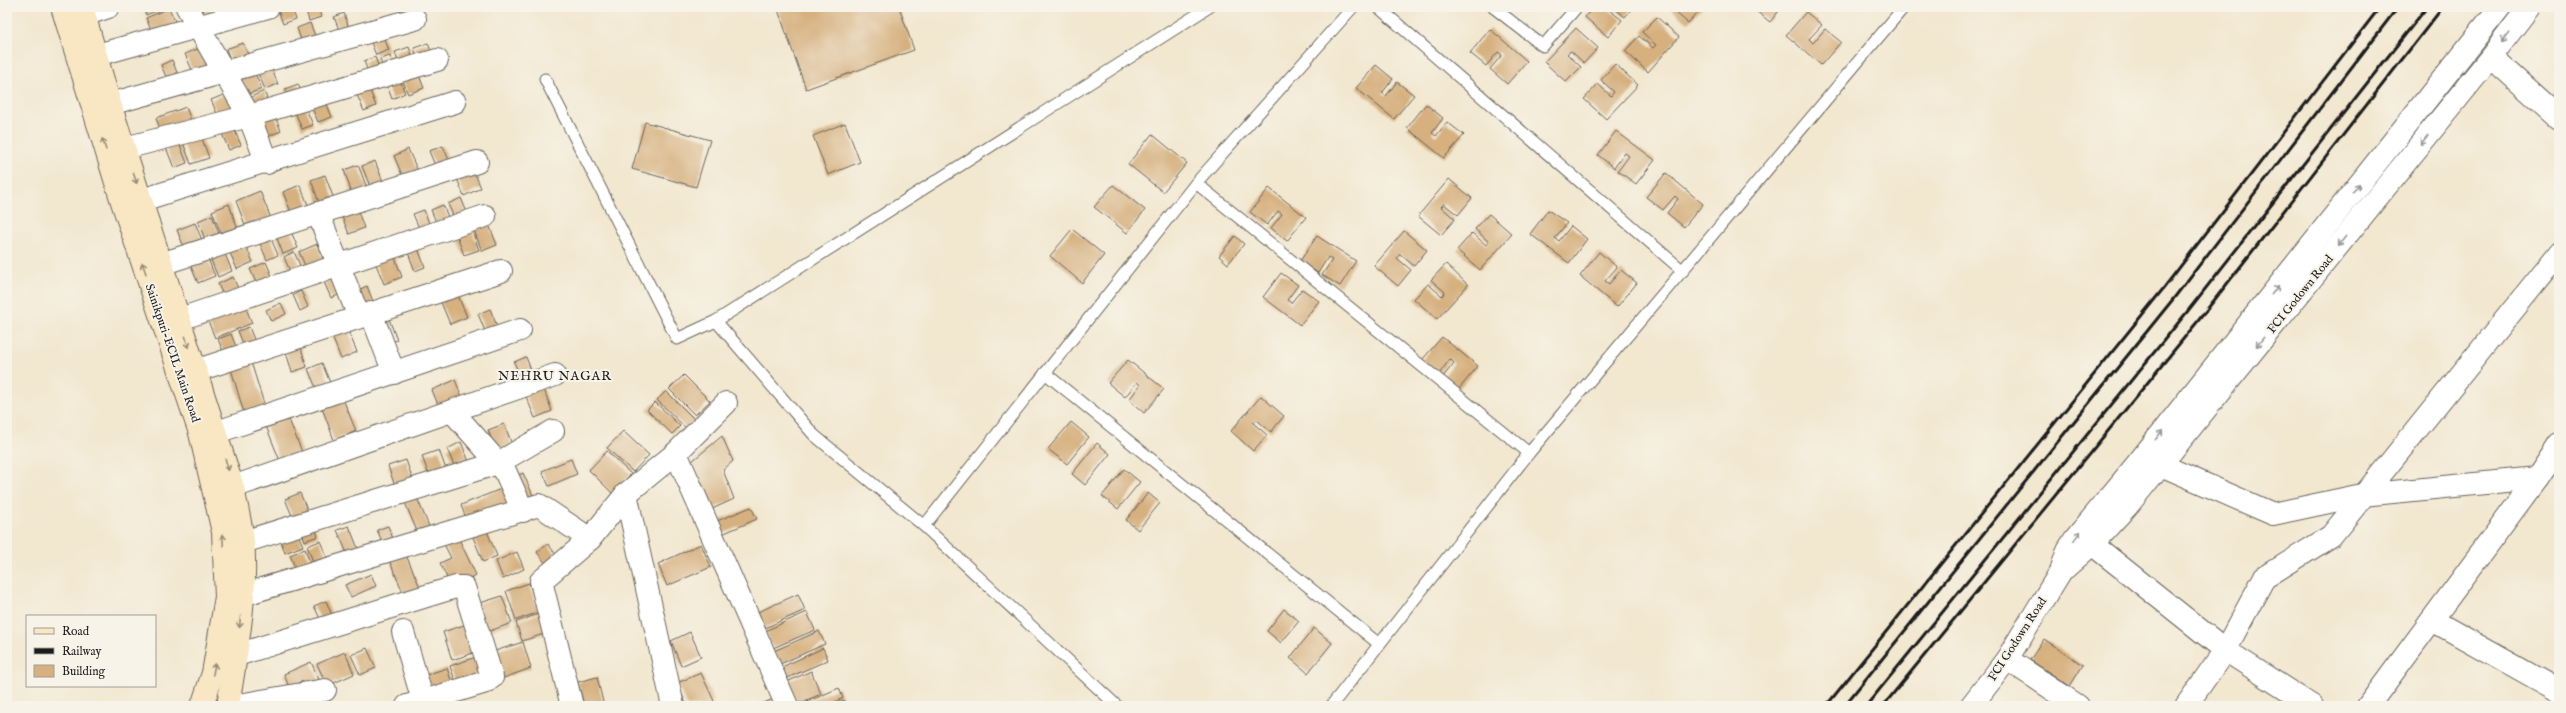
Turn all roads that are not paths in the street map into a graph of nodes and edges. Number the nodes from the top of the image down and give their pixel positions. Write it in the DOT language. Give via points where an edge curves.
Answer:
graph roads {
  1 [pos="62,7"];
  2 [pos="108,7"];
  3 [pos="187,7"];
  4 [pos="268,7"];
  5 [pos="1208,7"];
  6 [pos="1353,7"];
  7 [pos="1378,7"];
  8 [pos="1493,7"];
  9 [pos="1577,7"];
  10 [pos="1904,7"];
  11 [pos="2500,7"];
  12 [pos="2528,7"];
  13 [pos="83,11"];
  14 [pos="415,19"];
  15 [pos="198,28"];
  16 [pos="97,55"];
  17 [pos="2491,57"];
  18 [pos="437,60"];
  19 [pos="226,72"];
  20 [pos="544,79"];
  21 [pos="454,102"];
  22 [pos="110,104"];
  23 [pos="249,116"];
  24 [pos="2559,118"];
  25 [pos="125,148"];
  26 [pos="2387,148"];
  27 [pos="2407,161"];
  28 [pos="477,162"];
  29 [pos="267,163"];
  30 [pos="1196,183"];
  31 [pos="142,200"];
  32 [pos="318,213"];
  33 [pos="485,216"];
  34 [pos="2559,252"];
  35 [pos="161,264"];
  36 [pos="339,265"];
  37 [pos="502,271"];
  38 [pos="1683,271"];
  39 [pos="365,315"];
  40 [pos="180,319"];
  41 [pos="716,321"];
  42 [pos="520,330"];
  43 [pos="195,370"];
  44 [pos="394,373"];
  45 [pos="1045,373"];
  46 [pos="554,375"];
  47 [pos="726,403"];
  48 [pos="452,411"];
  49 [pos="553,431"];
  50 [pos="217,432"];
  51 [pos="2559,445"];
  52 [pos="676,453"];
  53 [pos="1529,453"];
  54 [pos="498,463"];
  55 [pos="2161,465"];
  56 [pos="2537,478"];
  57 [pos="233,487"];
  58 [pos="626,494"];
  59 [pos="2362,495"];
  60 [pos="524,511"];
  61 [pos="924,526"];
  62 [pos="590,539"];
  63 [pos="243,542"];
  64 [pos="2092,544"];
  65 [pos="2061,571"];
  66 [pos="242,595"];
  67 [pos="2432,620"];
  68 [pos="403,632"];
  69 [pos="1379,644"];
  70 [pos="2225,650"];
  71 [pos="236,655"];
  72 [pos="2007,659"];
  73 [pos="325,690"];
  74 [pos="2559,691"];
  75 [pos="415,704"];
  76 [pos="202,706"];
  77 [pos="228,706"];
  78 [pos="233,706"];
  79 [pos="572,706"];
  80 [pos="673,706"];
  81 [pos="787,706"];
  82 [pos="1117,706"];
  83 [pos="1331,706"];
  84 [pos="1971,706"];
  85 [pos="2078,706"];
  86 [pos="2186,706"];
  87 [pos="2312,706"];
  88 [pos="2368,706"];
  76 -- 1 [label="main road, Sainikpuri-ECIL Main Road, one-way" via="213,673 226,597 223,532 200,434 122,202"];
  2 -- 13 [label="street"];
  3 -- 15 [label="street"];
  4 -- 15 [label="street"];
  5 -- 41 [label="lane"];
  6 -- 30 [label="lane"];
  7 -- 38 [label="lane"];
  8 -- 9 [label="lane" via="1543,46"];
  10 -- 38 [label="lane"];
  11 -- 26 [label="street, FCI Godown Road"];
  12 -- 17 [label="street, FCI Godown Road, one-way"];
  13 -- 16 [label="main road, Sainikpuri-ECIL Main Road"];
  14 -- 19 [label="street"];
  15 -- 16 [label="street"];
  15 -- 19 [label="street"];
  16 -- 22 [label="main road, Sainikpuri-ECIL Main Road"];
  17 -- 24 [label="street"];
  17 -- 27 [label="street, FCI Godown Road, one-way"];
  18 -- 23 [label="street"];
  19 -- 22 [label="street"];
  19 -- 23 [label="street"];
  20 -- 41 [label="lane" via="677,339"];
  21 -- 29 [label="street"];
  22 -- 25 [label="main road, Sainikpuri-ECIL Main Road"];
  23 -- 25 [label="street"];
  23 -- 29 [label="street"];
  25 -- 31 [label="main road, Sainikpuri-ECIL Main Road, one-way"];
  26 -- 27 [label="street"];
  65 -- 26 [label="street, FCI Godown Road, one-way" via="2068,550 2101,505 2142,458"];
  27 -- 55 [label="street, FCI Godown Road, one-way"];
  28 -- 32 [label="street"];
  29 -- 31 [label="street"];
  30 -- 45 [label="lane"];
  30 -- 53 [label="lane"];
  31 -- 35 [label="main road, Sainikpuri-ECIL Main Road"];
  32 -- 35 [label="street"];
  32 -- 36 [label="street"];
  33 -- 36 [label="street"];
  34 -- 59 [label="street"];
  35 -- 40 [label="main road, Sainikpuri-ECIL Main Road"];
  36 -- 39 [label="street"];
  36 -- 40 [label="street"];
  37 -- 39 [label="street"];
  38 -- 53 [label="lane"];
  39 -- 43 [label="street"];
  39 -- 44 [label="street"];
  40 -- 43 [label="main road, Sainikpuri-ECIL Main Road, one-way"];
  41 -- 61 [label="lane" via="814,435"];
  42 -- 44 [label="street"];
  43 -- 50 [label="main road, Sainikpuri-ECIL Main Road"];
  44 -- 50 [label="street"];
  45 -- 61 [label="lane"];
  45 -- 69 [label="lane"];
  46 -- 48 [label="street"];
  47 -- 52 [label="street"];
  48 -- 54 [label="street"];
  48 -- 57 [label="street"];
  49 -- 54 [label="street"];
  50 -- 57 [label="main road, Sainikpuri-ECIL Main Road, one-way"];
  51 -- 56 [label="street"];
  52 -- 58 [label="street"];
  52 -- 81 [label="street"];
  53 -- 69 [label="lane"];
  54 -- 60 [label="street" via="505,471"];
  54 -- 63 [label="street"];
  55 -- 59 [label="street" via="2273,514"];
  55 -- 64 [label="street, FCI Godown Road"];
  56 -- 59 [label="street"];
  56 -- 67 [label="street"];
  57 -- 63 [label="main road, Sainikpuri-ECIL Main Road"];
  58 -- 62 [label="street"];
  58 -- 80 [label="street"];
  59 -- 70 [label="street" via="2332,536 2264,578"];
  60 -- 62 [label="street" via="539,505"];
  60 -- 66 [label="street"];
  61 -- 82 [label="lane"];
  62 -- 79 [label="street" via="541,581"];
  63 -- 66 [label="main road, Sainikpuri-ECIL Main Road"];
  64 -- 65 [label="street, FCI Godown Road"];
  64 -- 70 [label="street"];
  65 -- 72 [label="street, FCI Godown Road"];
  66 -- 71 [label="main road, Sainikpuri-ECIL Main Road, one-way"];
  67 -- 74 [label="street"];
  67 -- 88 [label="street"];
  68 -- 75 [label="street"];
  69 -- 83 [label="lane"];
  70 -- 86 [label="street"];
  70 -- 87 [label="street"];
  71 -- 75 [label="street" via="456,587 464,587 492,677 486,682"];
  71 -- 77 [label="main road, Sainikpuri-ECIL Main Road"];
  72 -- 84 [label="street, FCI Godown Road"];
  72 -- 85 [label="street"];
  73 -- 78 [label="street"];
}
